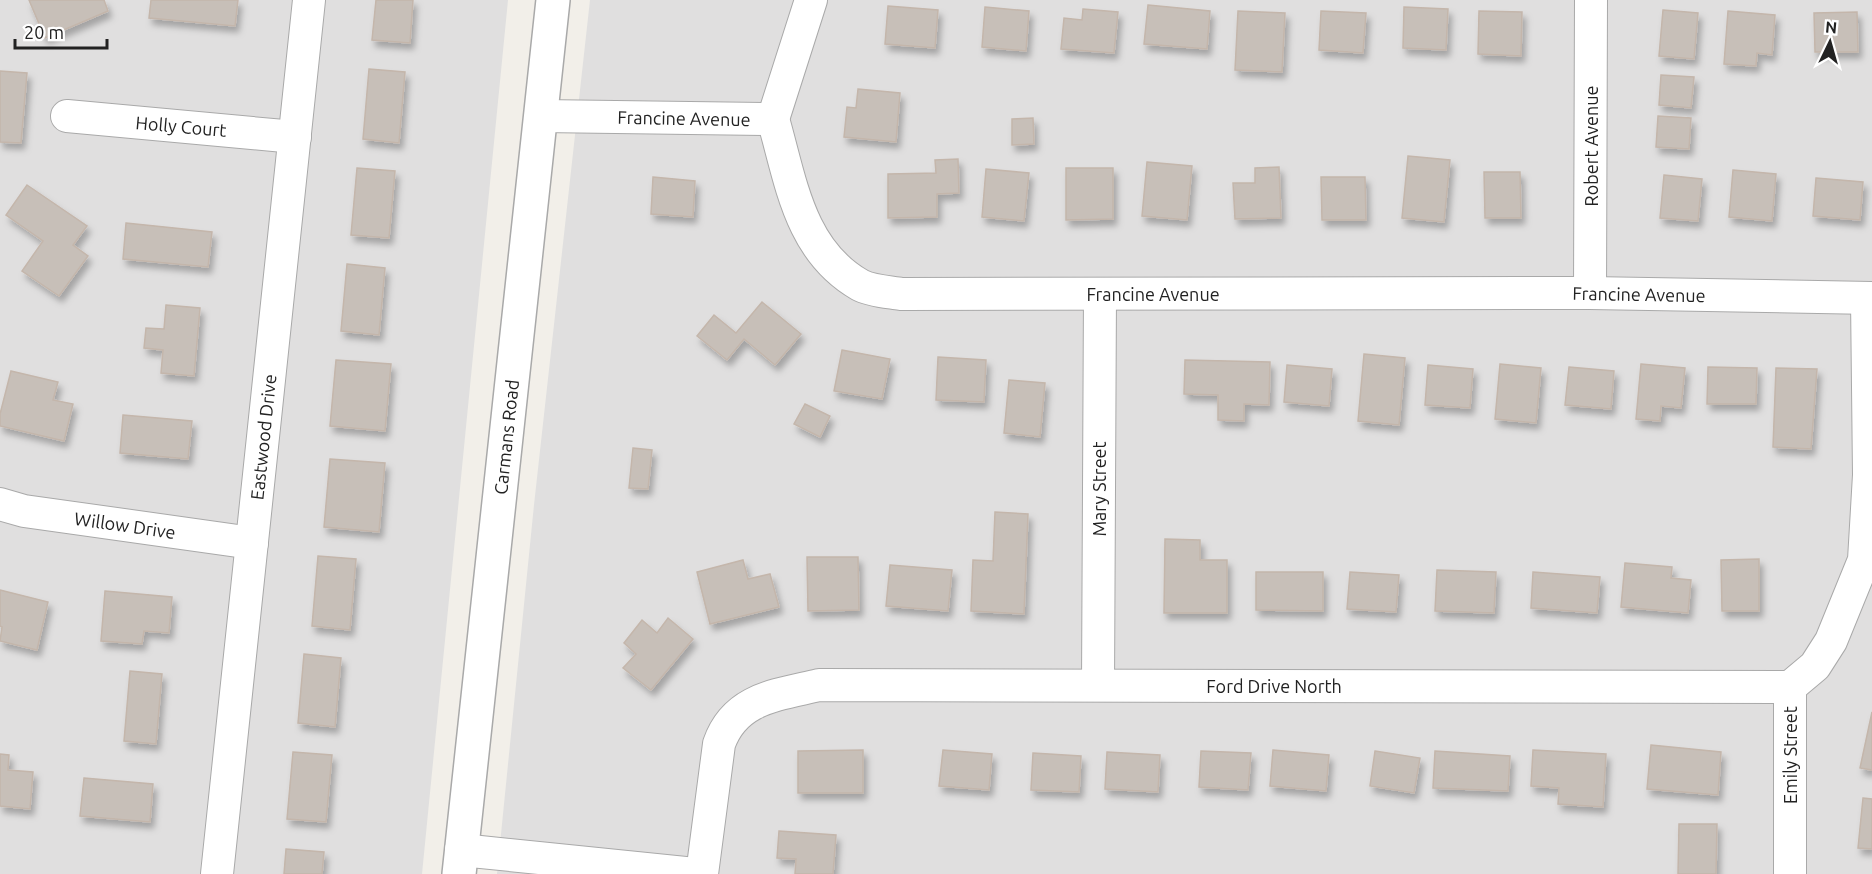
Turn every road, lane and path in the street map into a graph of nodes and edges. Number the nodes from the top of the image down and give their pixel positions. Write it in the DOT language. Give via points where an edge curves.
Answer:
graph roads {
  1 [pos="309,0"];
  2 [pos="553,0"];
  3 [pos="811,0"];
  4 [pos="1591,0"];
  5 [pos="67,116"];
  6 [pos="541,116"];
  7 [pos="772,119"];
  8 [pos="295,137"];
  9 [pos="1590,293"];
  10 [pos="1100,294"];
  11 [pos="1870,298"];
  12 [pos="0,504"];
  13 [pos="252,543"];
  14 [pos="1098,685"];
  15 [pos="1790,687"];
  16 [pos="460,862"];
  17 [pos="217,874"];
  18 [pos="695,874"];
  19 [pos="702,874"];
  20 [pos="1790,874"];
  1 -- 8 [label="street, Eastwood Drive"];
  2 -- 6 [label="street, Carmans Road"];
  3 -- 7 [label="street"];
  4 -- 9 [label="street, Robert Avenue"];
  5 -- 8 [label="street, Holly Court"];
  6 -- 7 [label="street, Francine Avenue"];
  6 -- 16 [label="street, Carmans Road"];
  7 -- 10 [label="street, Francine Avenue" via="804,226 829,262 862,286 901,294"];
  8 -- 13 [label="street, Eastwood Drive"];
  9 -- 10 [label="street, Francine Avenue"];
  9 -- 11 [label="street, Francine Avenue"];
  10 -- 14 [label="street, Mary Street"];
  11 -- 15 [label="street, Emily Street" via="1869,475 1864,560 1831,641 1815,666"];
  12 -- 13 [label="street, Willow Drive" via="24,511"];
  13 -- 17 [label="street, Eastwood Drive"];
  14 -- 15 [label="street, Ford Drive North"];
  14 -- 19 [label="street, Ford Drive North" via="819,685 760,699 742,710 725,728 719,744"];
  15 -- 20 [label="street, Emily Street"];
  16 -- 18 [label="street"];
}
